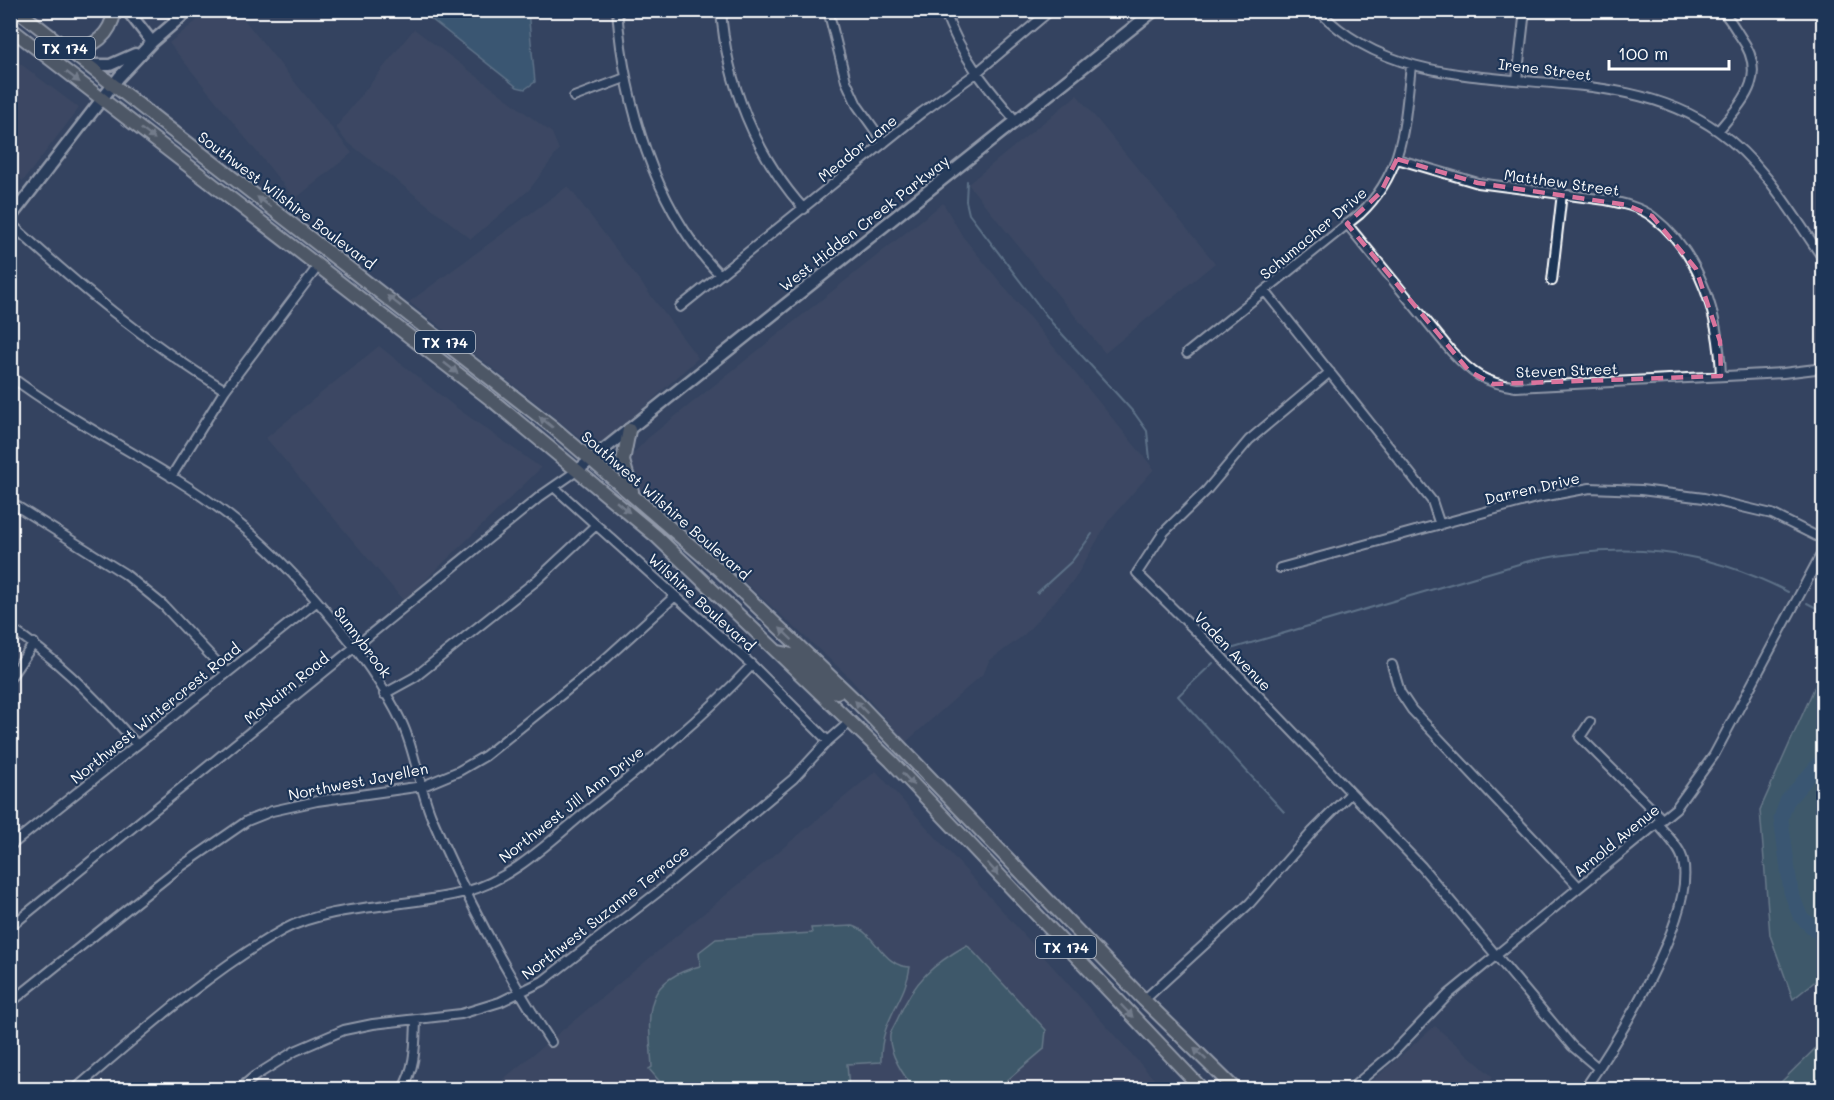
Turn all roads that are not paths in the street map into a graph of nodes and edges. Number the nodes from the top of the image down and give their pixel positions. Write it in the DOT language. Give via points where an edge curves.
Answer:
graph roads {
  1 [pos="17,10"];
  2 [pos="115,10"];
  3 [pos="127,10"];
  4 [pos="189,10"];
  5 [pos="617,10"];
  6 [pos="720,10"];
  7 [pos="828,10"];
  8 [pos="945,10"];
  9 [pos="1051,10"];
  10 [pos="1155,10"];
  11 [pos="1318,10"];
  12 [pos="1525,10"];
  13 [pos="1720,10"];
  14 [pos="10,28"];
  15 [pos="149,45"];
  16 [pos="70,51"];
  17 [pos="88,65"];
  18 [pos="1411,66"];
  19 [pos="975,74"];
  20 [pos="625,78"];
  21 [pos="1517,80"];
  22 [pos="113,85"];
  23 [pos="574,98"];
  24 [pos="102,99"];
  25 [pos="1016,121"];
  26 [pos="1718,131"];
  27 [pos="885,142"];
  28 [pos="1397,159"];
  29 [pos="1562,193"];
  30 [pos="804,209"];
  31 [pos="10,218"];
  32 [pos="10,223"];
  33 [pos="1347,224"];
  34 [pos="1824,260"];
  35 [pos="319,265"];
  36 [pos="720,275"];
  37 [pos="1552,281"];
  38 [pos="1265,291"];
  39 [pos="680,307"];
  40 [pos="1187,353"];
  41 [pos="1824,368"];
  42 [pos="1330,372"];
  43 [pos="10,376"];
  44 [pos="1721,376"];
  45 [pos="225,390"];
  46 [pos="628,430"];
  47 [pos="592,459"];
  48 [pos="578,470"];
  49 [pos="171,477"];
  50 [pos="555,488"];
  51 [pos="633,495"];
  52 [pos="10,502"];
  53 [pos="596,525"];
  54 [pos="1440,525"];
  55 [pos="1824,540"];
  56 [pos="1824,549"];
  57 [pos="1280,568"];
  58 [pos="674,597"];
  59 [pos="316,602"];
  60 [pos="10,628"];
  61 [pos="34,643"];
  62 [pos="355,649"];
  63 [pos="778,652"];
  64 [pos="752,665"];
  65 [pos="1392,665"];
  66 [pos="227,673"];
  67 [pos="10,678"];
  68 [pos="843,689"];
  69 [pos="384,694"];
  70 [pos="851,721"];
  71 [pos="1590,722"];
  72 [pos="828,741"];
  73 [pos="137,745"];
  74 [pos="423,786"];
  75 [pos="1350,794"];
  76 [pos="965,814"];
  77 [pos="1660,821"];
  78 [pos="952,826"];
  79 [pos="10,846"];
  80 [pos="1579,887"];
  81 [pos="468,892"];
  82 [pos="10,927"];
  83 [pos="1497,954"];
  84 [pos="520,994"];
  85 [pos="1144,1000"];
  86 [pos="10,1003"];
  87 [pos="416,1020"];
  88 [pos="551,1042"];
  89 [pos="1598,1068"];
  90 [pos="74,1089"];
  91 [pos="238,1089"];
  92 [pos="402,1089"];
  93 [pos="1203,1089"];
  94 [pos="1236,1089"];
  95 [pos="1349,1089"];
  96 [pos="1584,1089"];
  1 -- 16 [label="main road, Southwest Wilshire Boulevard / TX 174"];
  2 -- 16 [label="main road" via="112,23 95,45"];
  3 -- 15 [label="main road"];
  4 -- 15 [label="main road"];
  5 -- 20 [label="street"];
  6 -- 30 [label="street" via="730,73 749,122 781,184"];
  7 -- 27 [label="street" via="838,58 850,89"];
  8 -- 19 [label="street" via="953,35"];
  9 -- 19 [label="street, Meador Lane"];
  10 -- 25 [label="main road, West Hidden Creek Parkway"];
  11 -- 18 [label="street, Irene Street" via="1364,47"];
  12 -- 21 [label="street"];
  13 -- 26 [label="street" via="1747,45 1753,84"];
  14 -- 24 [label="main road, Southwest Wilshire Boulevard / TX 174, one-way"];
  15 -- 17 [label="main road" via="119,63"];
  15 -- 22 [label="main road"];
  16 -- 17 [label="main road, Southwest Wilshire Boulevard / TX 174"];
  17 -- 22 [label="main road, Southwest Wilshire Boulevard / TX 174"];
  18 -- 21 [label="street, Irene Street"];
  18 -- 28 [label="street, Schumacher Drive"];
  19 -- 25 [label="street"];
  19 -- 27 [label="street, Meador Lane"];
  20 -- 23 [label="street"];
  20 -- 36 [label="street" via="648,158 705,260"];
  21 -- 26 [label="street, Irene Street" via="1644,98"];
  22 -- 24 [label="main road"];
  47 -- 22 [label="main road, Southwest Wilshire Boulevard / TX 174, one-way"];
  24 -- 31 [label="main road"];
  24 -- 35 [label="main road, Southwest Wilshire Boulevard / TX 174, one-way"];
  25 -- 46 [label="main road, West Hidden Creek Parkway"];
  26 -- 34 [label="street, Irene Street" via="1750,156"];
  27 -- 30 [label="street, Meador Lane"];
  28 -- 29 [label="street, Matthew Street" via="1478,183"];
  28 -- 33 [label="street, Schumacher Drive" via="1381,192"];
  29 -- 37 [label="street"];
  29 -- 44 [label="street, Matthew Street" via="1606,200 1644,212 1685,250 1714,315"];
  30 -- 36 [label="street, Meador Lane"];
  32 -- 45 [label="street" via="135,331"];
  33 -- 38 [label="street, Schumacher Drive"];
  33 -- 44 [label="street, Steven Street" via="1469,371 1493,384 1516,387"];
  35 -- 45 [label="street"];
  35 -- 48 [label="main road, Southwest Wilshire Boulevard / TX 174, one-way"];
  36 -- 39 [label="street, Meador Lane"];
  38 -- 40 [label="street, Schumacher Drive"];
  38 -- 42 [label="street"];
  41 -- 44 [label="street, Steven Street"];
  42 -- 54 [label="street" via="1432,501"];
  42 -- 75 [label="street, Vaden Avenue" via="1250,440 1164,532 1137,573"];
  43 -- 49 [label="street, Sunnybrook"];
  45 -- 49 [label="street"];
  46 -- 47 [label="main road, West Hidden Creek Parkway"];
  46 -- 51 [label="main road" via="623,461"];
  47 -- 48 [label="main road, West Hidden Creek Parkway"];
  47 -- 51 [label="main road, Southwest Wilshire Boulevard / TX 174"];
  48 -- 50 [label="street, McNairn Road"];
  48 -- 63 [label="main road, Southwest Wilshire Boulevard / TX 174, one-way" via="656,536"];
  49 -- 59 [label="street, Sunnybrook" via="228,514 261,542"];
  50 -- 53 [label="street, Wilshire Boulevard"];
  50 -- 62 [label="street, McNairn Road"];
  68 -- 51 [label="main road, Southwest Wilshire Boulevard / TX 174, one-way" via="718,569"];
  52 -- 66 [label="street" via="125,574 164,605"];
  53 -- 58 [label="street, Wilshire Boulevard"];
  53 -- 69 [label="street" via="537,580 415,677"];
  54 -- 55 [label="street, Darren Drive" via="1536,498 1590,488 1704,498 1772,514"];
  54 -- 57 [label="street, Darren Drive"];
  56 -- 77 [label="street, Arnold Avenue" via="1714,755 1676,808"];
  58 -- 64 [label="street, Wilshire Boulevard"];
  58 -- 74 [label="street, Northwest Jayellen" via="602,662 485,756"];
  59 -- 62 [label="street, Sunnybrook"];
  59 -- 66 [label="street, Northwest Wintercrest Road"];
  60 -- 61 [label="street"];
  61 -- 67 [label="street"];
  61 -- 73 [label="street"];
  62 -- 69 [label="street, Sunnybrook"];
  62 -- 82 [label="street, McNairn Road"];
  63 -- 68 [label="main road" via="796,656 831,690"];
  63 -- 70 [label="main road, Southwest Wilshire Boulevard / TX 174"];
  64 -- 72 [label="street, Wilshire Boulevard"];
  64 -- 81 [label="street, Northwest Jill Ann Drive" via="710,711 558,835 514,869"];
  65 -- 80 [label="street" via="1400,692 1412,710"];
  66 -- 73 [label="street, Northwest Wintercrest Road"];
  76 -- 68 [label="main road, Southwest Wilshire Boulevard / TX 174, one-way"];
  69 -- 74 [label="street, Sunnybrook" via="402,724"];
  70 -- 72 [label="street, Northwest Suzanne Terrace"];
  70 -- 78 [label="main road, Southwest Wilshire Boulevard / TX 174, one-way"];
  71 -- 77 [label="street" via="1580,737"];
  72 -- 84 [label="street, Northwest Suzanne Terrace" via="793,779 658,892 543,981"];
  73 -- 79 [label="street, Northwest Wintercrest Road"];
  74 -- 81 [label="street, Sunnybrook" via="431,816"];
  74 -- 86 [label="street, Northwest Jayellen" via="317,801 247,821 176,870"];
  75 -- 83 [label="street, Vaden Avenue" via="1422,867"];
  75 -- 85 [label="street" via="1250,903"];
  76 -- 78 [label="main road"];
  76 -- 85 [label="main road, Southwest Wilshire Boulevard / TX 174"];
  77 -- 80 [label="street, Arnold Avenue"];
  77 -- 89 [label="street" via="1683,857 1683,894 1674,927"];
  78 -- 93 [label="main road, Southwest Wilshire Boulevard / TX 174, one-way"];
  80 -- 83 [label="street, Arnold Avenue"];
  81 -- 84 [label="street, Sunnybrook"];
  81 -- 90 [label="street, Northwest Jill Ann Drive" via="320,917 285,929 209,980"];
  83 -- 89 [label="street, Vaden Avenue" via="1572,1046"];
  83 -- 95 [label="street, Arnold Avenue" via="1449,994 1392,1054"];
  84 -- 87 [label="street, Northwest Suzanne Terrace" via="461,1014"];
  84 -- 88 [label="street, Sunnybrook"];
  94 -- 85 [label="main road, Southwest Wilshire Boulevard / TX 174, one-way"];
  87 -- 91 [label="street, Northwest Suzanne Terrace" via="344,1030 295,1051"];
  87 -- 92 [label="street" via="415,1057"];
  89 -- 96 [label="street"];
}
